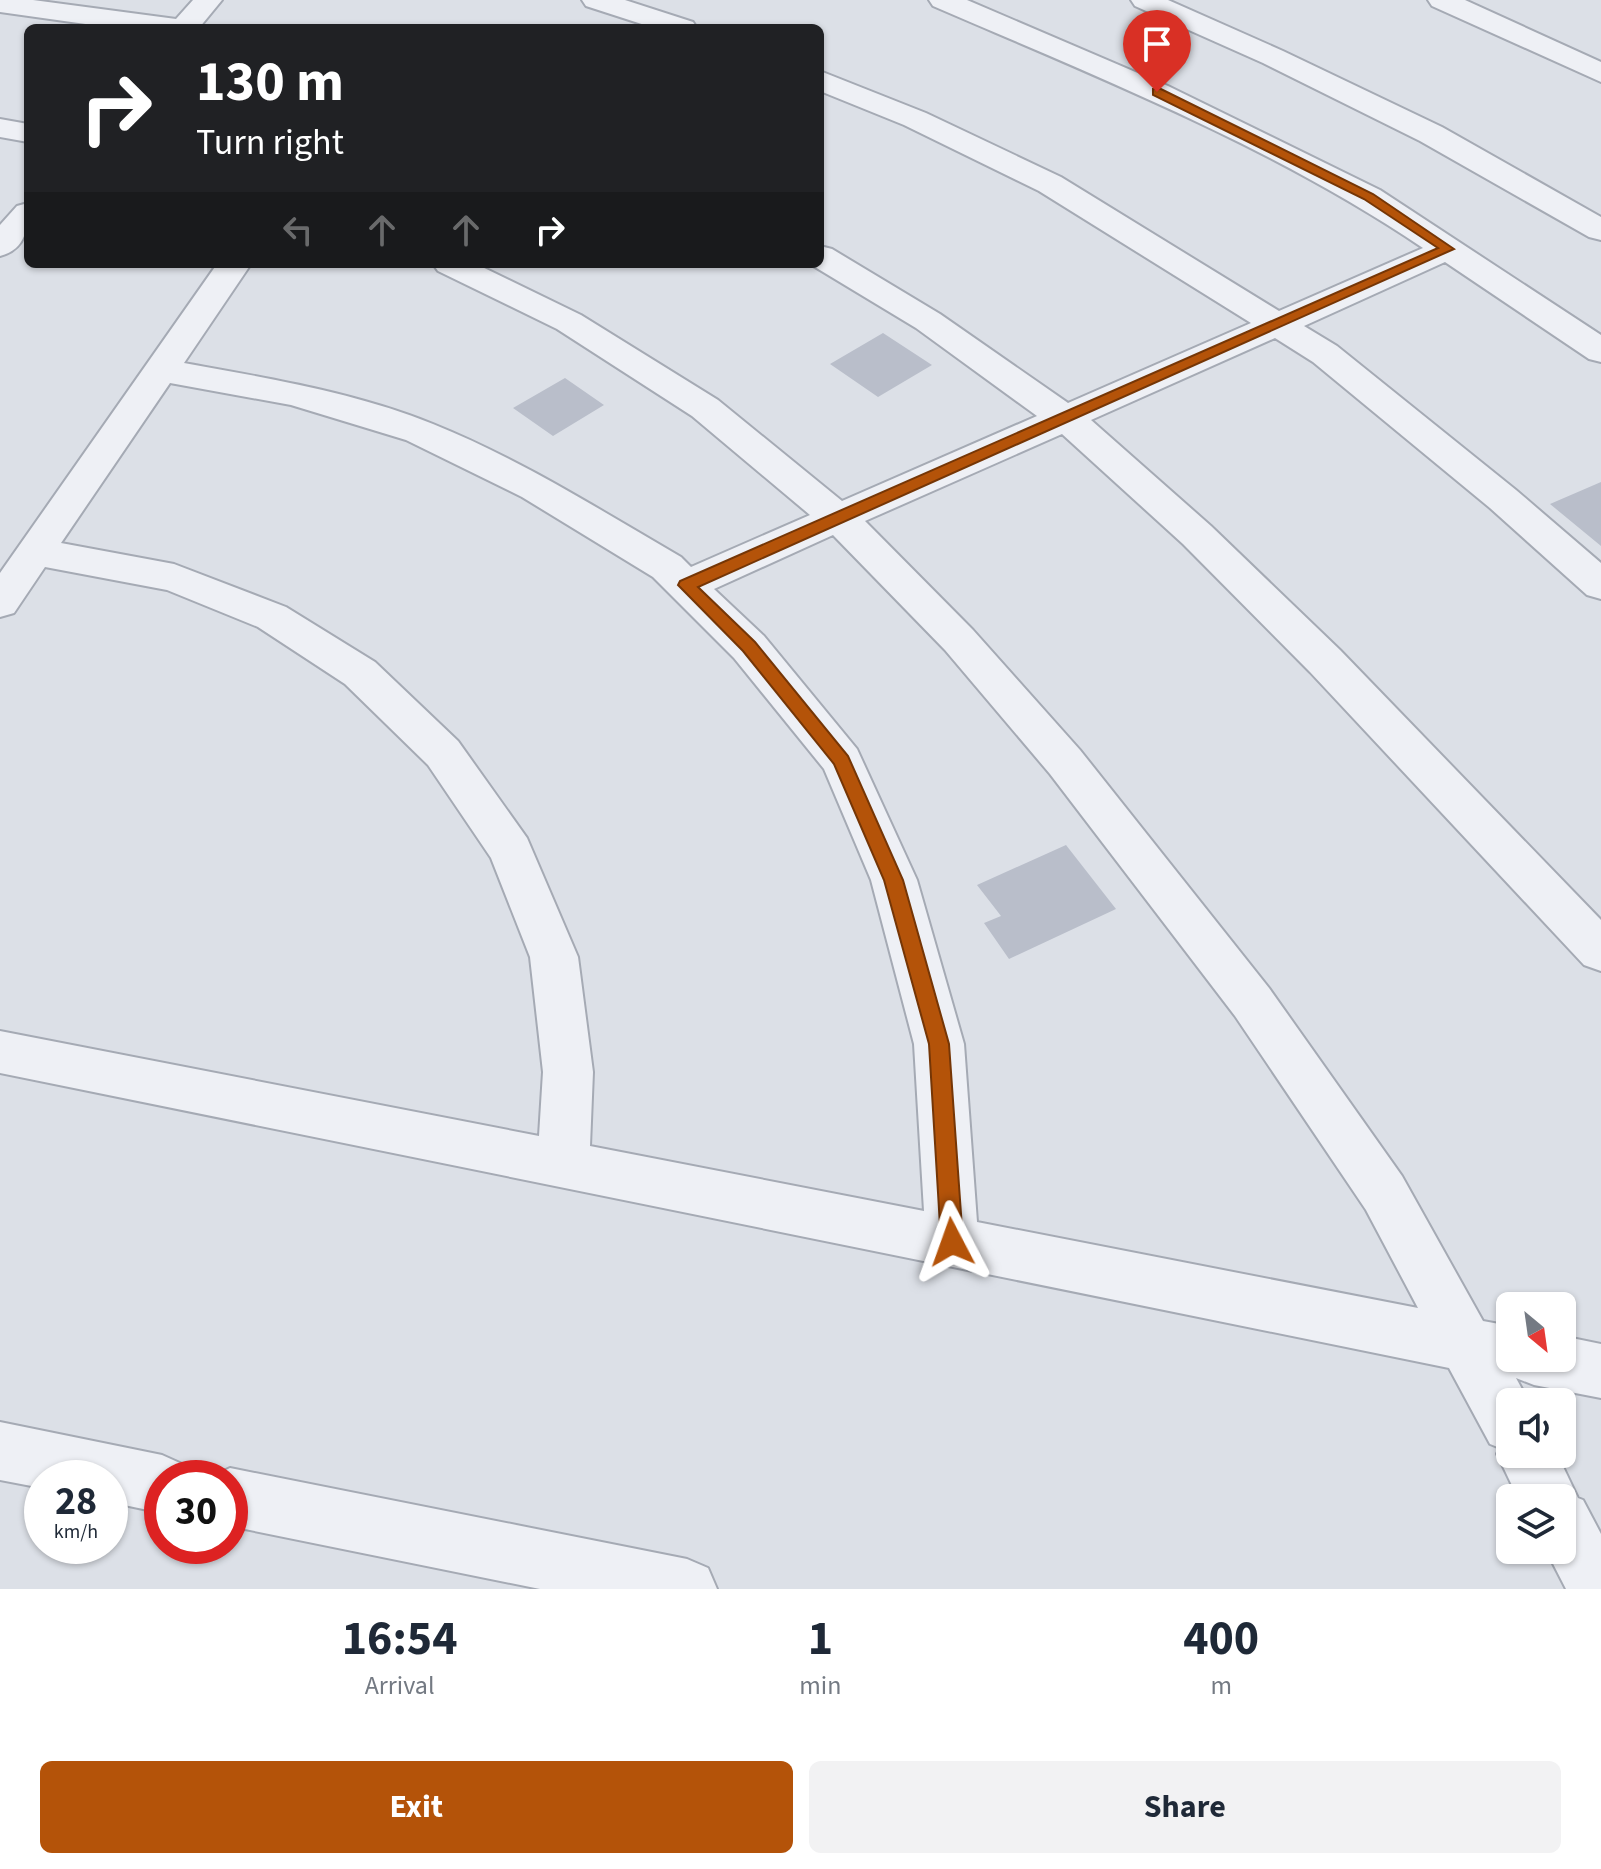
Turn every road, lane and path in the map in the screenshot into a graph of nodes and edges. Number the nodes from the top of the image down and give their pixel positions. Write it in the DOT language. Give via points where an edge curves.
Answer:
graph roads {
  1 [pos="208,0"];
  2 [pos="596,0"];
  3 [pos="943,0"];
  4 [pos="1145,0"];
  5 [pos="1442,0"];
  6 [pos="0,4"];
  7 [pos="148,24"];
  8 [pos="187,24"];
  9 [pos="671,24"];
  10 [pos="1601,73"];
  11 [pos="824,82"];
  12 [pos="0,128"];
  13 [pos="24,132"];
  14 [pos="18,214"];
  15 [pos="1601,230"];
  16 [pos="0,246"];
  17 [pos="1448,249"];
  18 [pos="824,258"];
  19 [pos="231,268"];
  20 [pos="458,268"];
  21 [pos="1277,324"];
  22 [pos="1601,351"];
  23 [pos="161,370"];
  24 [pos="1065,418"];
  25 [pos="838,518"];
  26 [pos="35,552"];
  27 [pos="686,585"];
  28 [pos="1601,585"];
  29 [pos="0,603"];
  30 [pos="1601,951"];
  31 [pos="0,1052"];
  32 [pos="563,1164"];
  33 [pos="952,1242"];
  34 [pos="1489,1349"];
  35 [pos="1576,1366"];
  36 [pos="1601,1371"];
  37 [pos="1500,1388"];
  38 [pos="0,1451"];
  39 [pos="144,1480"];
  40 [pos="248,1501"];
  41 [pos="1576,1547"];
  42 [pos="687,1589"];
  43 [pos="1598,1589"];
  1 -- 8 [label="street"];
  2 -- 9 [label="street"];
  3 -- 17 [label="street" via="1182,104 1369,197"];
  4 -- 15 [label="street" via="1431,134"];
  5 -- 10 [label="street"];
  6 -- 7 [label="street"];
  11 -- 21 [label="street" via="1050,184"];
  12 -- 13 [label="street"];
  14 -- 16 [label="street"];
  17 -- 21 [label="street"];
  17 -- 22 [label="street"];
  18 -- 24 [label="street" via="928,321"];
  19 -- 23 [label="street"];
  20 -- 25 [label="street" via="569,322 693,400"];
  21 -- 24 [label="street"];
  21 -- 28 [label="street" via="1325,354"];
  23 -- 26 [label="street"];
  23 -- 27 [label="street" via="296,394 419,432 535,488 667,567"];
  24 -- 25 [label="street"];
  24 -- 30 [label="street" via="1197,535 1325,661"];
  25 -- 27 [label="street"];
  25 -- 34 [label="street" via="959,640 1065,762 1252,1002"];
  26 -- 29 [label="street"];
  26 -- 32 [label="street" via="174,578 272,617 360,673 443,753 511,851 554,957 568,1072"];
  27 -- 33 [label="street" via="749,647 842,761 894,880 939,1044"];
  31 -- 32 [label="street"];
  32 -- 33 [label="street"];
  33 -- 34 [label="street"];
  34 -- 37 [label="street"];
  35 -- 36 [label="street"];
  38 -- 39 [label="street"];
  40 -- 42 [label="street"];
  41 -- 43 [label="street"];
}
